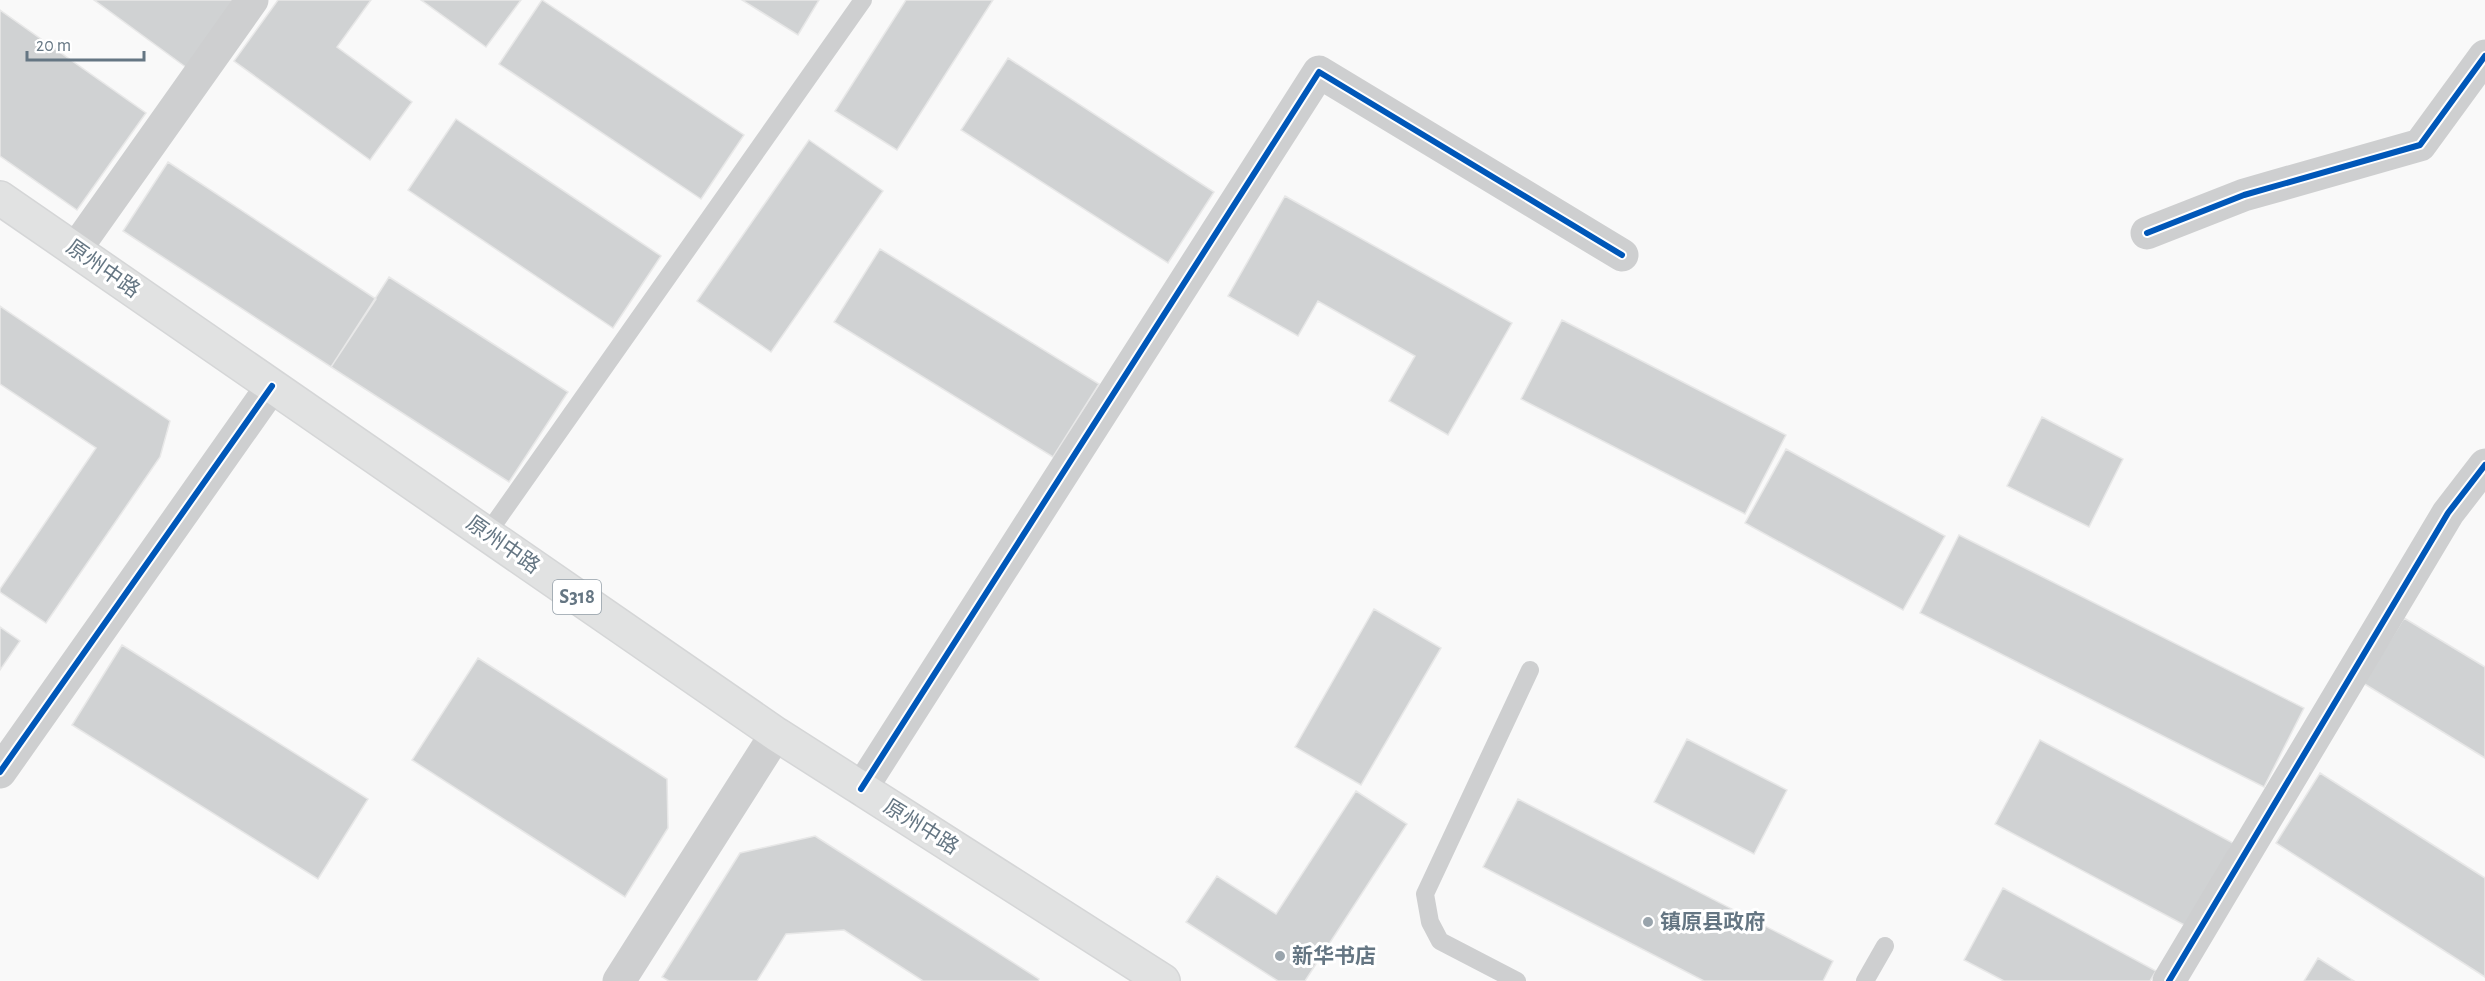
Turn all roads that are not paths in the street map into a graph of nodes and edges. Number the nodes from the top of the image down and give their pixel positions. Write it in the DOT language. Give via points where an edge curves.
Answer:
graph roads {
  1 [pos="252,0"];
  2 [pos="863,0"];
  3 [pos="2485,56"];
  4 [pos="0,198"];
  5 [pos="2147,233"];
  6 [pos="75,250"];
  7 [pos="1622,255"];
  8 [pos="272,386"];
  9 [pos="2485,465"];
  10 [pos="487,534"];
  11 [pos="1530,670"];
  12 [pos="776,734"];
  13 [pos="0,772"];
  14 [pos="861,789"];
  15 [pos="1885,946"];
  16 [pos="619,981"];
  17 [pos="1163,981"];
  18 [pos="1517,981"];
  19 [pos="1865,981"];
  20 [pos="2169,981"];
  1 -- 6 [label="street"];
  2 -- 10 [label="lane"];
  3 -- 5 [label="street" via="2420,145 2244,195"];
  4 -- 6 [label="main road, 原州中路 / S318"];
  6 -- 8 [label="main road, 原州中路 / S318"];
  7 -- 14 [label="street" via="1319,72"];
  8 -- 10 [label="main road, 原州中路 / S318"];
  8 -- 13 [label="street"];
  9 -- 20 [label="street" via="2448,513"];
  10 -- 12 [label="main road, 原州中路 / S318"];
  11 -- 18 [label="lane" via="1425,894 1430,922 1440,941"];
  12 -- 14 [label="main road, 原州中路 / S318"];
  12 -- 16 [label="street"];
  14 -- 17 [label="main road, 原州中路 / S318"];
  15 -- 19 [label="lane"];
}
